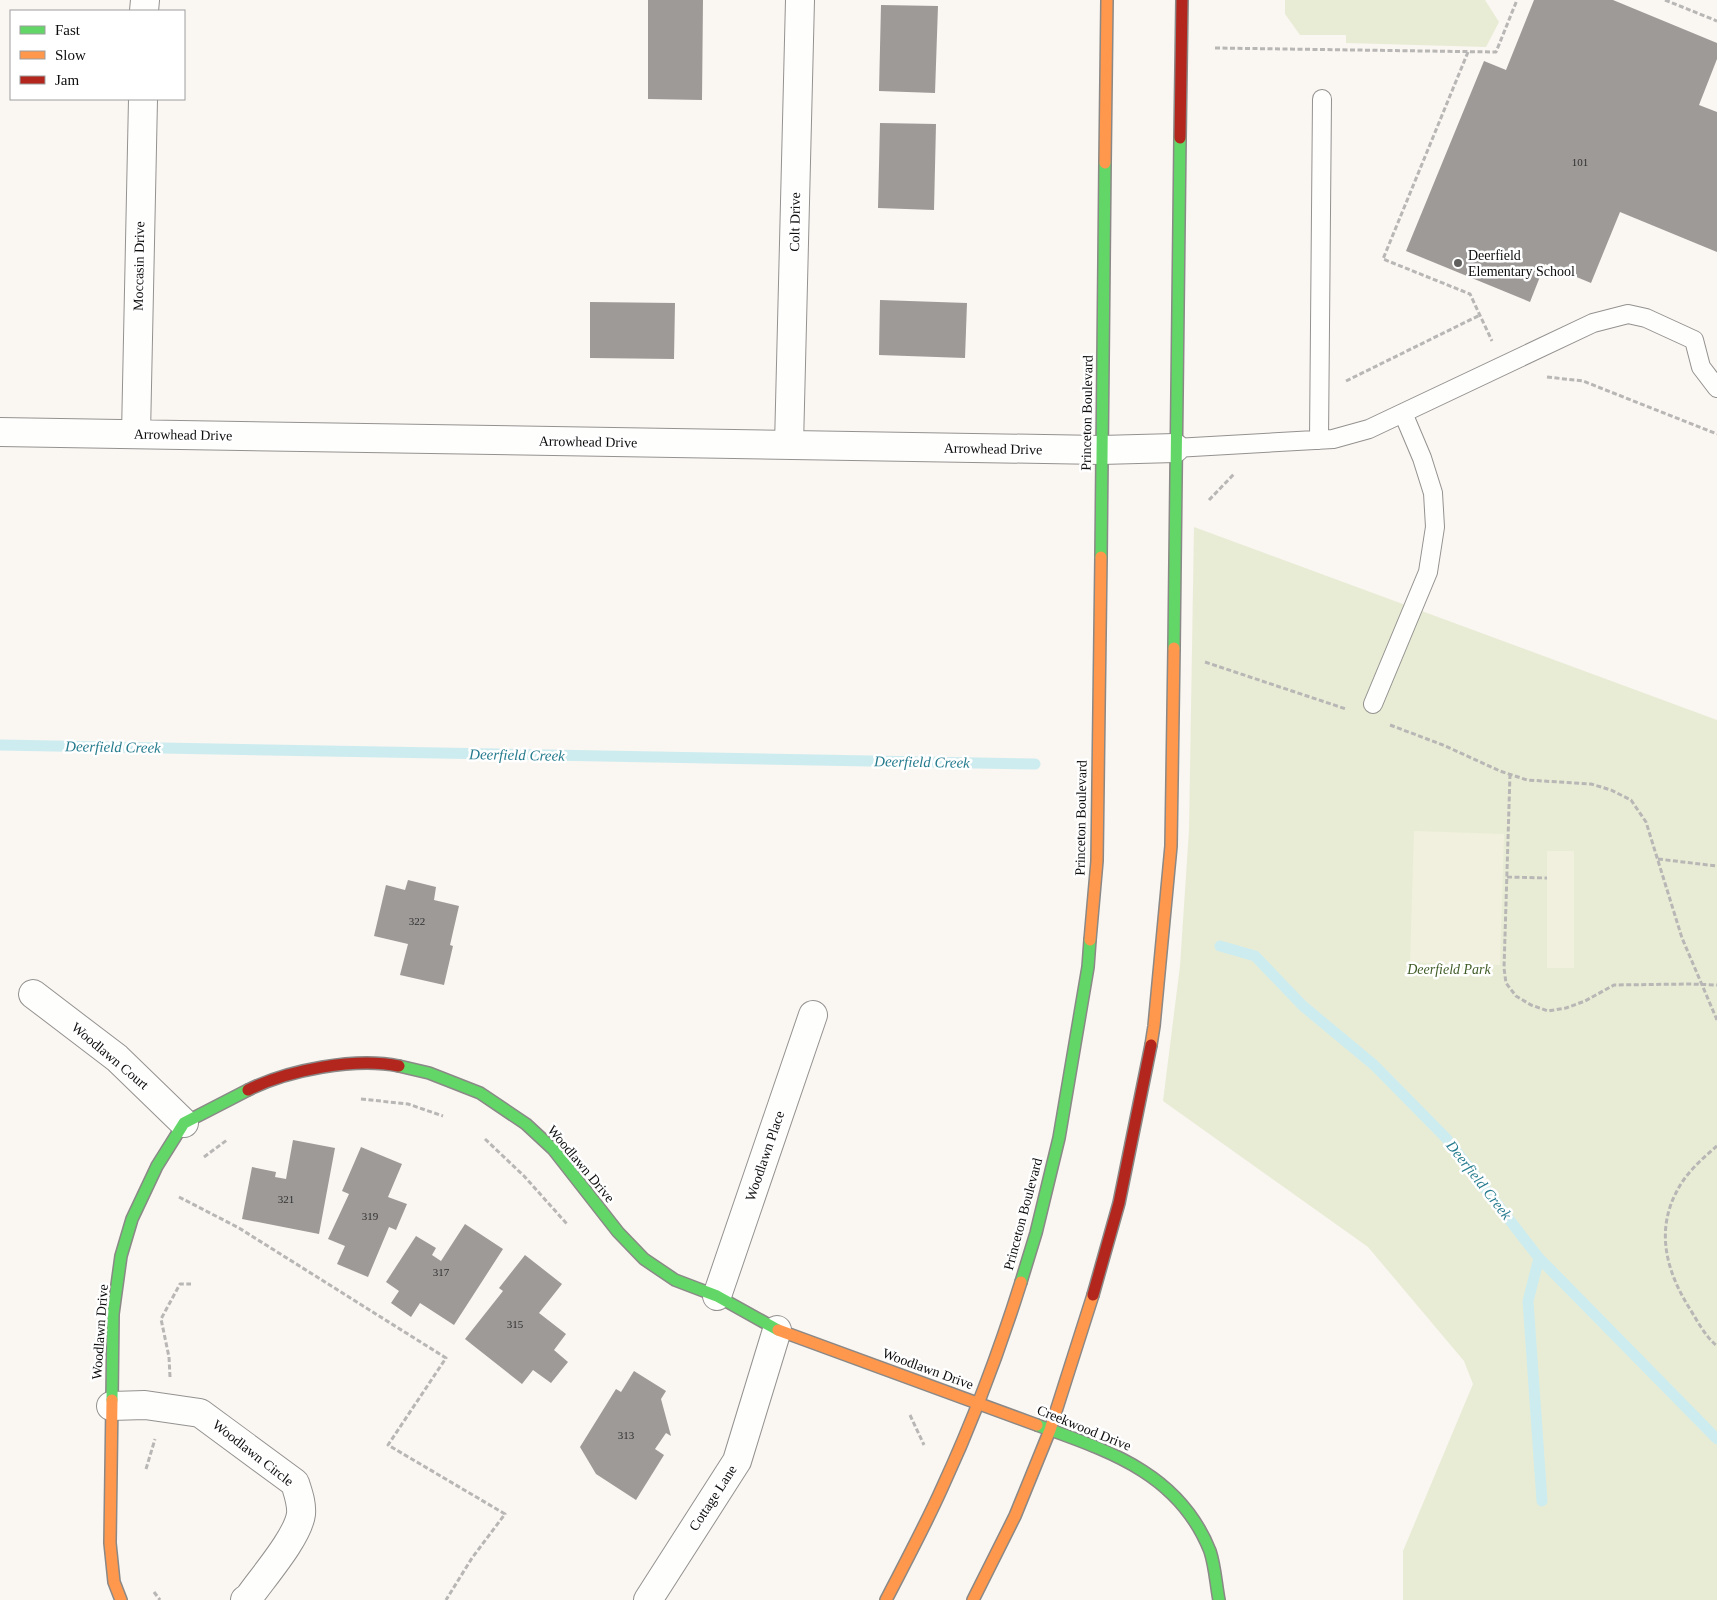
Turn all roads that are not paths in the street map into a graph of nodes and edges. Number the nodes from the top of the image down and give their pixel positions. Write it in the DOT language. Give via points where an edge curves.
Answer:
graph roads {
  1 [pos="800,0"];
  2 [pos="1107,0"];
  3 [pos="1182,0"];
  4 [pos="1322,99"];
  5 [pos="143,100"];
  6 [pos="1717,388"];
  7 [pos="1403,413"];
  8 [pos="0,432"];
  9 [pos="136,434"];
  10 [pos="1319,440"];
  11 [pos="789,445"];
  12 [pos="1175,448"];
  13 [pos="1101,450"];
  14 [pos="1373,704"];
  15 [pos="33,994"];
  16 [pos="814,1015"];
  17 [pos="184,1123"];
  18 [pos="717,1296"];
  19 [pos="777,1330"];
  20 [pos="978,1404"];
  21 [pos="111,1406"];
  22 [pos="1050,1430"];
  23 [pos="121,1600"];
  24 [pos="245,1600"];
  25 [pos="648,1600"];
  26 [pos="886,1600"];
  27 [pos="973,1600"];
  28 [pos="1219,1600"];
  1 -- 11 [label="street, Colt Drive"];
  2 -- 13 [label="street, Princeton Boulevard"];
  3 -- 12 [label="street"];
  4 -- 10 [label="lane"];
  5 -- 9 [label="street, Moccasin Drive"];
  6 -- 7 [label="lane" via="1701,366 1694,340 1646,318 1628,314 1593,323"];
  7 -- 10 [label="lane" via="1369,429"];
  7 -- 14 [label="lane" via="1432,492 1435,526 1428,572"];
  8 -- 9 [label="street, Arrowhead Drive"];
  9 -- 11 [label="street, Arrowhead Drive"];
  10 -- 12 [label="lane"];
  11 -- 13 [label="street, Arrowhead Drive"];
  12 -- 13 [label="street, Arrowhead Drive"];
  12 -- 22 [label="street" via="1171,846 1154,1026 1119,1203 1088,1318"];
  13 -- 20 [label="street, Princeton Boulevard" via="1097,861 1088,967 1059,1138 1036,1233 1001,1344"];
  15 -- 17 [label="street, Woodlawn Court" via="117,1058"];
  16 -- 18 [label="street, Woodlawn Place"];
  17 -- 18 [label="street, Woodlawn Drive" via="259,1085 314,1068 371,1063 429,1073 480,1093 526,1124 553,1149 618,1232 644,1259 675,1280"];
  17 -- 21 [label="street, Woodlawn Drive" via="157,1166 132,1219 122,1256 113,1314"];
  18 -- 19 [label="street, Woodlawn Drive"];
  19 -- 20 [label="street, Woodlawn Drive"];
  19 -- 25 [label="street, Cottage Lane" via="737,1461"];
  20 -- 22 [label="street, Creekwood Drive"];
  20 -- 26 [label="street, Princeton Boulevard" via="942,1489"];
  21 -- 23 [label="street, Woodlawn Drive" via="110,1543 114,1582"];
  21 -- 24 [label="street, Woodlawn Circle" via="162,1407 200,1413 295,1483 301,1515 293,1536"];
  22 -- 27 [label="street" via="1015,1516"];
  22 -- 28 [label="street, Creekwood Drive" via="1135,1465 1161,1484 1189,1512 1210,1552"];
}
